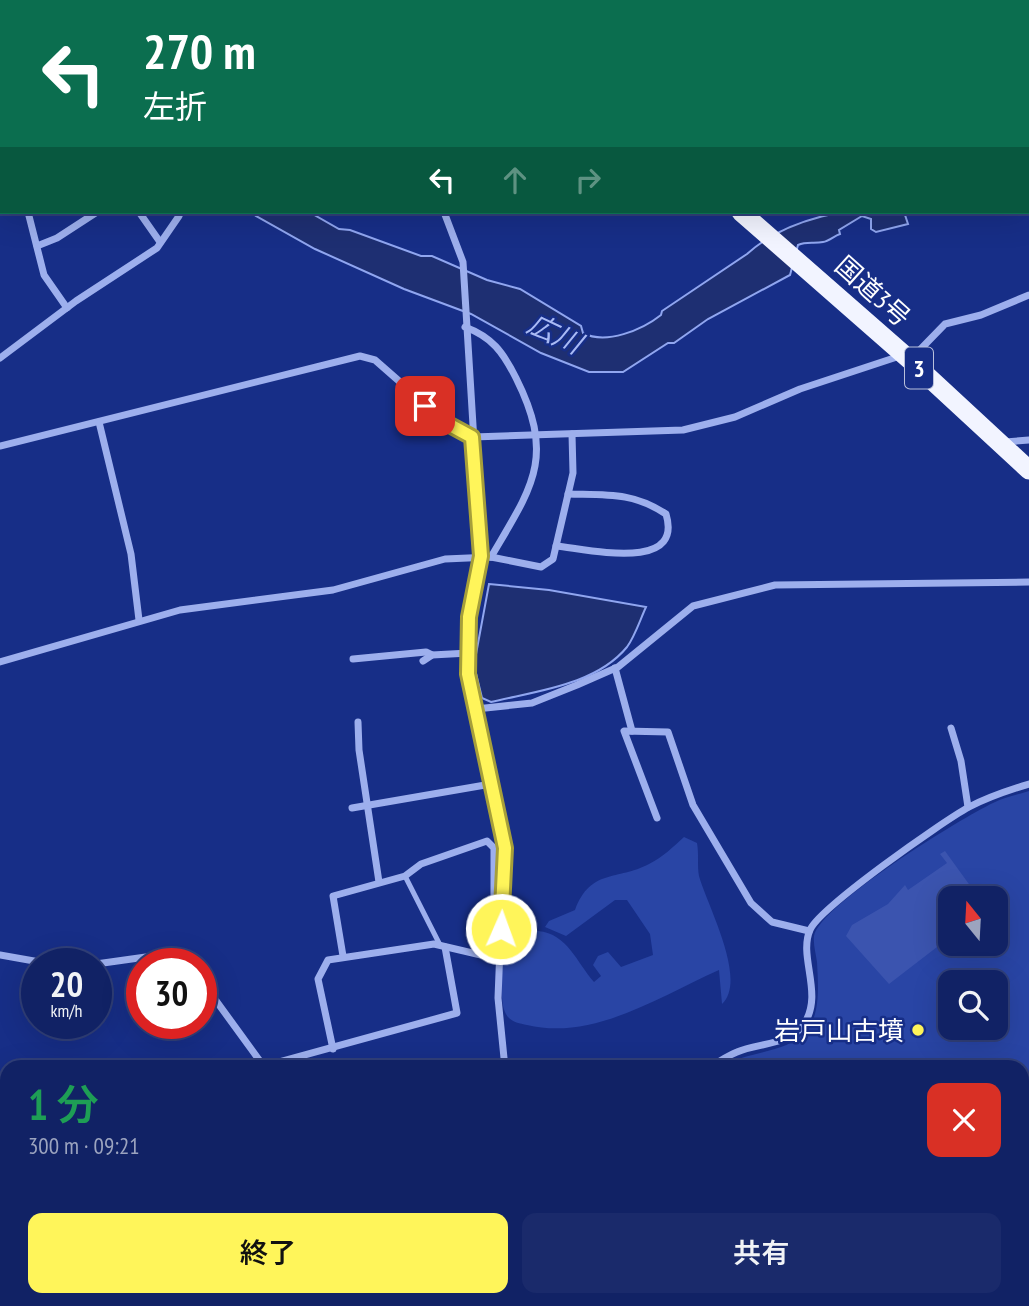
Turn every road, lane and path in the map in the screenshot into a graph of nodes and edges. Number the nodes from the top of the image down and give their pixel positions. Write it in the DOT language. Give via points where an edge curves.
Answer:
graph roads {
  1 [pos="28,214"];
  2 [pos="94,214"];
  3 [pos="140,214"];
  4 [pos="445,214"];
  5 [pos="178,216"];
  6 [pos="753,218"];
  7 [pos="160,242"];
  8 [pos="37,246"];
  9 [pos="1029,295"];
  10 [pos="67,308"];
  11 [pos="465,323"];
  12 [pos="907,357"];
  13 [pos="0,358"];
  14 [pos="99,422"];
  15 [pos="572,434"];
  16 [pos="538,435"];
  17 [pos="472,437"];
  18 [pos="1029,440"];
  19 [pos="999,443"];
  20 [pos="0,446"];
  21 [pos="1029,470"];
  22 [pos="568,494"];
  23 [pos="556,546"];
  24 [pos="481,556"];
  25 [pos="491,557"];
  26 [pos="1029,582"];
  27 [pos="139,620"];
  28 [pos="469,653"];
  29 [pos="432,656"];
  30 [pos="353,659"];
  31 [pos="423,661"];
  32 [pos="0,662"];
  33 [pos="615,668"];
  34 [pos="476,709"];
  35 [pos="358,722"];
  36 [pos="951,728"];
  37 [pos="632,731"];
  38 [pos="491,784"];
  39 [pos="1029,784"];
  40 [pos="368,806"];
  41 [pos="968,807"];
  42 [pos="352,808"];
  43 [pos="657,818"];
  44 [pos="405,876"];
  45 [pos="379,882"];
  46 [pos="501,929"];
  47 [pos="809,931"];
  48 [pos="442,946"];
  49 [pos="0,954"];
  50 [pos="500,954"];
  51 [pos="343,956"];
  52 [pos="21,958"];
  53 [pos="217,1001"];
  54 [pos="333,1049"];
  55 [pos="260,1060"];
  56 [pos="291,1060"];
  57 [pos="504,1060"];
  58 [pos="722,1060"];
  1 -- 8 [label="street"];
  2 -- 8 [label="street"];
  3 -- 7 [label="street"];
  4 -- 11 [label="street" via="463,262"];
  5 -- 7 [label="street"];
  6 -- 12 [label="highway, 国道3号 / 3"];
  7 -- 10 [label="street"];
  8 -- 10 [label="street" via="44,275"];
  9 -- 12 [label="street" via="945,324"];
  10 -- 13 [label="street"];
  11 -- 16 [label="street" via="486,335 508,361 531,407"];
  11 -- 17 [label="street"];
  12 -- 15 [label="street" via="800,389 735,417 683,430"];
  12 -- 19 [label="highway, 国道3号 / 3"];
  14 -- 17 [label="street" via="360,356 376,360 448,424"];
  14 -- 20 [label="street"];
  14 -- 27 [label="street" via="131,554"];
  15 -- 16 [label="street"];
  15 -- 22 [label="street" via="573,473"];
  16 -- 17 [label="street"];
  16 -- 25 [label="street" via="530,490"];
  17 -- 24 [label="street"];
  18 -- 19 [label="street"];
  19 -- 21 [label="highway, 国道3号 / 3"];
  22 -- 23 [label="street"];
  22 -- 23 [label="street" via="645,500 666,514 666,539 643,554"];
  23 -- 25 [label="street" via="553,559 541,567"];
  24 -- 25 [label="street"];
  24 -- 27 [label="street" via="435,562 332,590 180,610"];
  24 -- 28 [label="street" via="469,617"];
  26 -- 33 [label="street" via="775,584 693,606"];
  27 -- 32 [label="street"];
  28 -- 29 [label="street"];
  28 -- 34 [label="street" via="468,674"];
  29 -- 30 [label="street" via="426,652"];
  29 -- 31 [label="street"];
  33 -- 34 [label="street" via="532,703"];
  33 -- 37 [label="street"];
  34 -- 38 [label="street"];
  35 -- 40 [label="street"];
  36 -- 41 [label="street"];
  37 -- 43 [label="street" via="624,731"];
  37 -- 47 [label="street" via="668,732 693,804 751,903 772,922"];
  38 -- 40 [label="street"];
  38 -- 46 [label="street" via="505,848"];
  39 -- 41 [label="street"];
  40 -- 42 [label="street"];
  40 -- 45 [label="street"];
  41 -- 47 [label="street" via="843,896"];
  44 -- 45 [label="street"];
  44 -- 46 [label="street" via="421,864 487,841 494,848 494,929"];
  44 -- 48 [label="lane"];
  45 -- 51 [label="street" via="333,896"];
  46 -- 50 [label="street"];
  47 -- 58 [label="street" via="812,991 804,1024 785,1038 737,1051"];
  48 -- 50 [label="street" via="481,955"];
  48 -- 51 [label="street"];
  48 -- 54 [label="street" via="457,1013"];
  49 -- 52 [label="street"];
  50 -- 57 [label="street" via="498,998"];
  51 -- 54 [label="street" via="328,960 318,979"];
  53 -- 55 [label="street"];
  54 -- 56 [label="street"];
}
